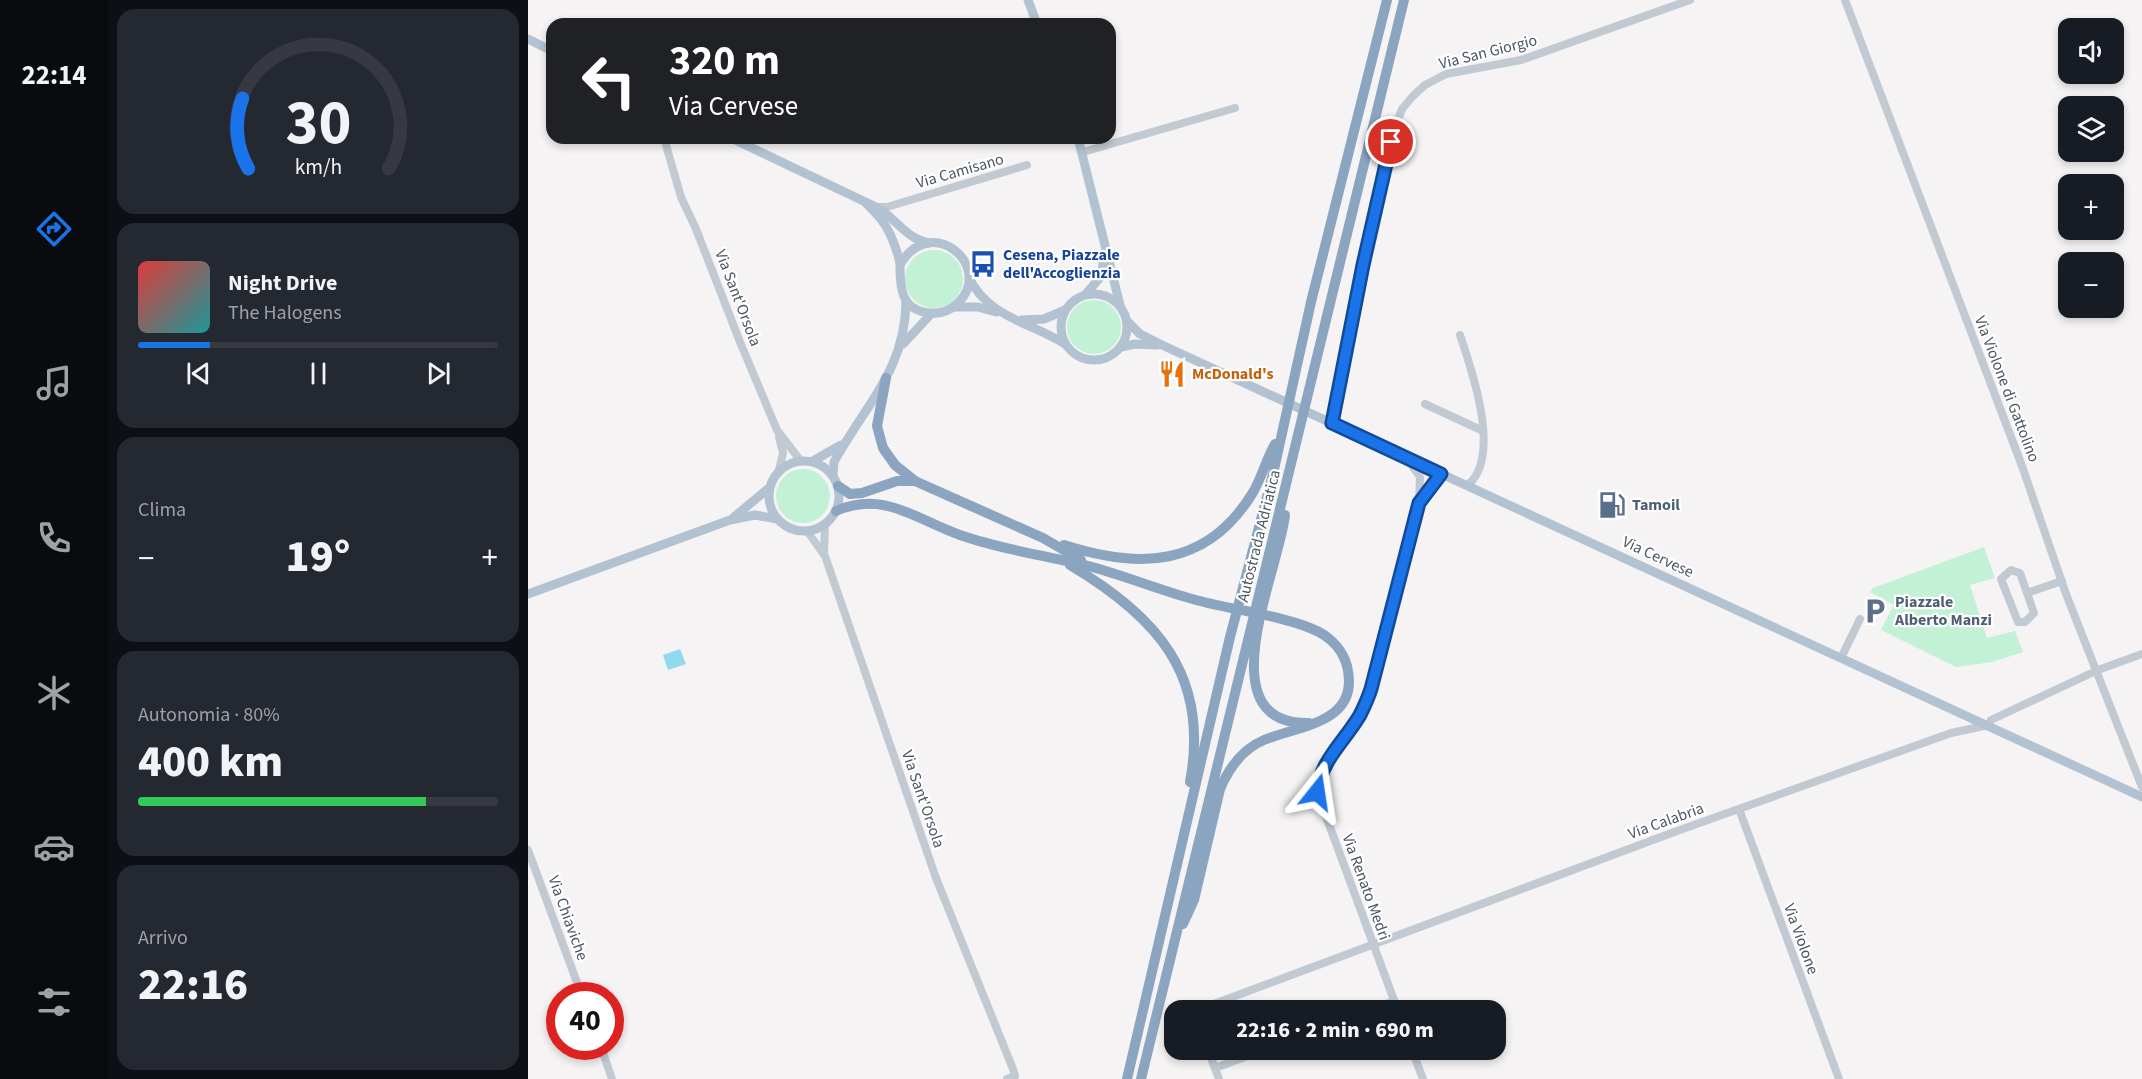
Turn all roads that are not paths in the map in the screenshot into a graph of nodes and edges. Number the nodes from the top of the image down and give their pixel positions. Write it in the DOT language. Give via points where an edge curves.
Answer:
graph roads {
  1 [pos="1028,0"];
  2 [pos="1388,0"];
  3 [pos="1404,0"];
  4 [pos="1690,0"];
  5 [pos="1845,0"];
  6 [pos="1035,18"];
  7 [pos="528,39"];
  8 [pos="546,48"];
  9 [pos="1235,108"];
  10 [pos="1116,142"];
  11 [pos="666,144"];
  12 [pos="743,144"];
  13 [pos="1080,144"];
  14 [pos="1111,144"];
  15 [pos="1083,152"];
  16 [pos="1028,165"];
  17 [pos="866,203"];
  18 [pos="899,203"];
  19 [pos="876,207"];
  20 [pos="894,219"];
  21 [pos="929,243"];
  22 [pos="1104,243"];
  23 [pos="900,265"];
  24 [pos="969,278"];
  25 [pos="1086,294"];
  26 [pos="906,300"];
  27 [pos="954,307"];
  28 [pos="1121,307"];
  29 [pos="1065,310"];
  30 [pos="932,313"];
  31 [pos="1009,316"];
  32 [pos="1127,321"];
  33 [pos="1460,335"];
  34 [pos="1065,344"];
  35 [pos="1162,345"];
  36 [pos="901,346"];
  37 [pos="1121,347"];
  38 [pos="886,378"];
  39 [pos="1425,404"];
  40 [pos="1332,423"];
  41 [pos="777,430"];
  42 [pos="1481,430"];
  43 [pos="1282,433"];
  44 [pos="848,441"];
  45 [pos="1406,458"];
  46 [pos="800,460"];
  47 [pos="813,461"];
  48 [pos="779,470"];
  49 [pos="1441,474"];
  50 [pos="833,475"];
  51 [pos="915,481"];
  52 [pos="1467,485"];
  53 [pos="838,486"];
  54 [pos="769,488"];
  55 [pos="1419,503"];
  56 [pos="836,511"];
  57 [pos="777,519"];
  58 [pos="730,520"];
  59 [pos="825,524"];
  60 [pos="807,531"];
  61 [pos="1043,538"];
  62 [pos="825,556"];
  63 [pos="1061,559"];
  64 [pos="1095,567"];
  65 [pos="2062,581"];
  66 [pos="2027,593"];
  67 [pos="528,594"];
  68 [pos="1860,619"];
  69 [pos="1253,636"];
  70 [pos="2142,654"];
  71 [pos="1841,658"];
  72 [pos="2098,670"];
  73 [pos="1318,723"];
  74 [pos="1989,724"];
  75 [pos="2142,787"];
  76 [pos="2142,797"];
  77 [pos="1739,809"];
  78 [pos="1182,848"];
  79 [pos="528,850"];
  80 [pos="1173,943"];
  81 [pos="1374,946"];
  82 [pos="577,982"];
  83 [pos="1225,1000"];
  84 [pos="1394,1000"];
  85 [pos="605,1060"];
  86 [pos="1212,1060"];
  87 [pos="1237,1060"];
  88 [pos="1416,1060"];
  89 [pos="1215,1068"];
  90 [pos="612,1079"];
  91 [pos="1007,1079"];
  92 [pos="1127,1079"];
  93 [pos="1141,1079"];
  94 [pos="1219,1079"];
  95 [pos="1423,1079"];
  96 [pos="1839,1079"];
  1 -- 6 [label="main road"];
  2 -- 43 [label="highway, Autostrada Adriatica"];
  3 -- 69 [label="highway, Autostrada Adriatica"];
  4 -- 40 [label="street, Via San Giorgio" via="1521,60 1446,74 1413,96 1402,109 1393,133"];
  5 -- 65 [label="street, Via Violone di Gattolino"];
  7 -- 8 [label="main road"];
  9 -- 10 [label="street"];
  11 -- 41 [label="street, Via Sant'Orsola" via="681,197"];
  12 -- 17 [label="main road"];
  13 -- 15 [label="main road"];
  14 -- 15 [label="street"];
  15 -- 22 [label="main road"];
  16 -- 18 [label="street, Via Camisano"];
  17 -- 19 [label="main road"];
  17 -- 23 [label="main road" via="886,225"];
  18 -- 19 [label="street, Via Camisano"];
  18 -- 20 [label="street, Via Camisano"];
  19 -- 20 [label="main road"];
  20 -- 21 [label="main road" via="908,235"];
  21 -- 23 [label="main road" via="911,250"];
  21 -- 24 [label="main road" via="941,243 957,251"];
  22 -- 25 [label="main road" via="1102,275"];
  22 -- 28 [label="main road"];
  23 -- 26 [label="main road" via="900,289"];
  24 -- 27 [label="main road" via="967,289"];
  24 -- 31 [label="main road" via="981,299"];
  25 -- 28 [label="main road" via="1105,295"];
  25 -- 29 [label="main road"];
  26 -- 30 [label="main road" via="913,307"];
  26 -- 36 [label="main road"];
  27 -- 30 [label="main road"];
  27 -- 31 [label="main road" via="978,307"];
  28 -- 32 [label="main road"];
  29 -- 31 [label="main road" via="1037,321"];
  29 -- 34 [label="main road" via="1060,327"];
  30 -- 36 [label="main road"];
  31 -- 34 [label="main road"];
  32 -- 35 [label="main road, Via Cervese" via="1140,334"];
  32 -- 37 [label="main road"];
  33 -- 42 [label="street" via="1478,390"];
  34 -- 37 [label="main road" via="1087,360 1106,358"];
  35 -- 37 [label="main road, Via Cervese"];
  35 -- 40 [label="main road, Via Cervese"];
  36 -- 38 [label="main road"];
  38 -- 44 [label="main road"];
  38 -- 51 [label="highway" via="878,413 879,437 888,457"];
  39 -- 42 [label="street"];
  40 -- 45 [label="main road, Via Cervese"];
  41 -- 46 [label="street, Via Sant'Orsola"];
  41 -- 48 [label="street" via="783,453"];
  42 -- 52 [label="street" via="1483,461"];
  43 -- 61 [label="highway" via="1256,487 1238,513 1221,531 1182,553 1155,559 1101,557"];
  43 -- 78 [label="highway, Autostrada Adriatica"];
  44 -- 47 [label="main road"];
  44 -- 50 [label="main road" via="834,462"];
  45 -- 49 [label="main road, Via Cervese"];
  45 -- 55 [label="street, Via Renato Medri" via="1420,477"];
  46 -- 47 [label="main road"];
  46 -- 48 [label="main road"];
  47 -- 50 [label="main road"];
  48 -- 54 [label="main road"];
  49 -- 52 [label="main road, Via Cervese"];
  49 -- 55 [label="street, Via Renato Medri"];
  50 -- 53 [label="main road"];
  51 -- 53 [label="highway" via="897,481 850,494"];
  51 -- 61 [label="highway"];
  52 -- 71 [label="main road, Via Cervese"];
  53 -- 56 [label="main road"];
  54 -- 57 [label="main road" via="771,510"];
  54 -- 58 [label="main road"];
  55 -- 81 [label="street, Via Renato Medri" via="1371,689 1360,715 1319,775 1317,792"];
  56 -- 59 [label="main road"];
  56 -- 63 [label="highway" via="861,503 877,503 960,536"];
  57 -- 58 [label="main road" via="755,515"];
  57 -- 60 [label="main road" via="791,529"];
  58 -- 67 [label="main road"];
  59 -- 60 [label="main road"];
  59 -- 62 [label="street"];
  60 -- 62 [label="street, Via Sant'Orsola"];
  61 -- 64 [label="highway"];
  62 -- 91 [label="street, Via Sant'Orsola" via="936,878 1015,1076"];
  63 -- 64 [label="highway"];
  63 -- 78 [label="highway" via="1122,599 1147,623 1183,674 1195,732"];
  64 -- 73 [label="highway" via="1198,601 1320,632 1341,651 1348,682 1342,705"];
  65 -- 66 [label="street"];
  65 -- 72 [label="street, Via Violone di Gattolino"];
  66 -- 66 [label="street" via="2020,573 2011,570 2001,579 2018,622 2025,622 2034,614"];
  68 -- 71 [label="street"];
  69 -- 73 [label="highway" via="1252,675 1260,702 1282,719"];
  69 -- 80 [label="highway, Autostrada Adriatica"];
  70 -- 72 [label="street, Via Calabria"];
  71 -- 74 [label="main road, Via Cervese"];
  72 -- 74 [label="street, Via Calabria"];
  72 -- 75 [label="street, Via Violone di Gattolino"];
  73 -- 80 [label="highway" via="1264,740 1246,751 1227,772 1194,900"];
  74 -- 76 [label="main road, Via Cervese"];
  74 -- 77 [label="street, Via Calabria" via="1951,733"];
  77 -- 81 [label="street, Via Calabria"];
  77 -- 96 [label="street, Via Violone"];
  78 -- 92 [label="highway, Autostrada Adriatica"];
  79 -- 82 [label="street, Via Chiaviche"];
  80 -- 93 [label="highway, Autostrada Adriatica"];
  81 -- 83 [label="street, Via Calabria"];
  81 -- 84 [label="street, Via Renato Medri"];
  85 -- 90 [label="street"];
  86 -- 89 [label="street"];
  87 -- 89 [label="street"];
  88 -- 95 [label="street"];
  89 -- 94 [label="street"];
}
